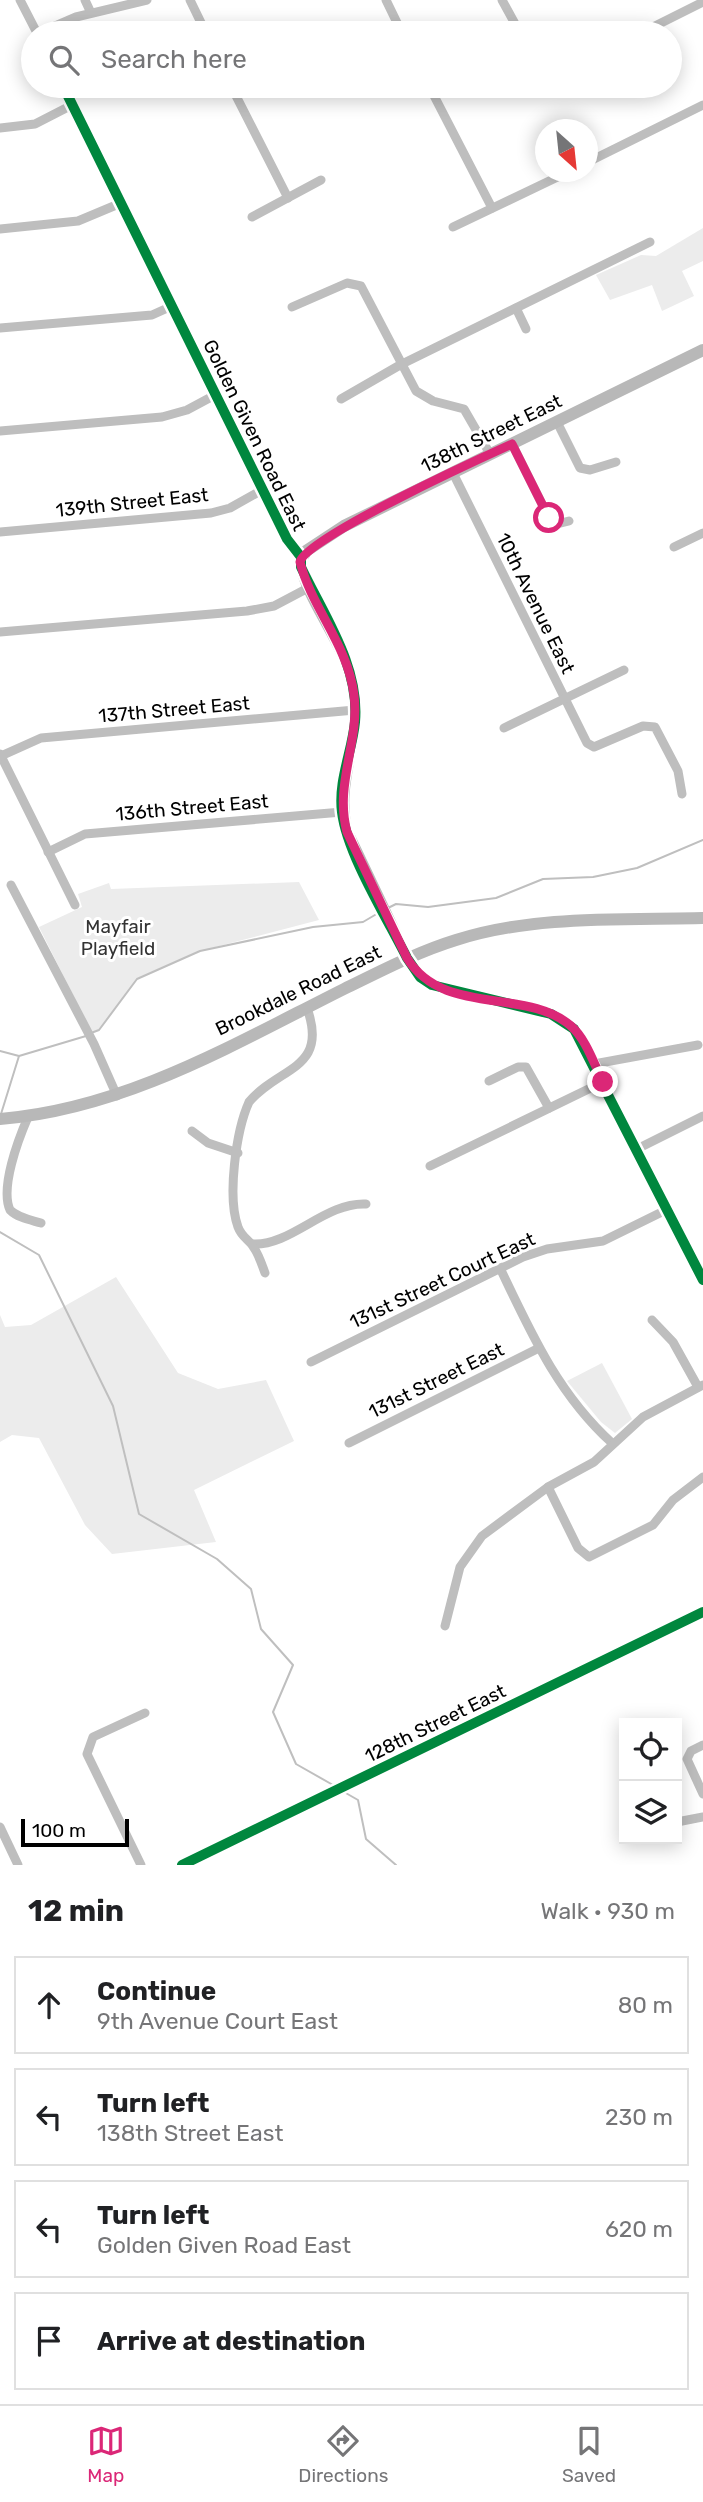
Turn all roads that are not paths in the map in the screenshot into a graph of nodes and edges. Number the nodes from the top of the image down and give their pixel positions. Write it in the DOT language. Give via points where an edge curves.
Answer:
graph roads {
  1 [pos="20,0"];
  2 [pos="85,0"];
  3 [pos="147,0"];
  4 [pos="190,0"];
  5 [pos="386,0"];
  6 [pos="502,0"];
  7 [pos="703,2"];
  8 [pos="91,13"];
  9 [pos="31,21"];
  10 [pos="70,21"];
  11 [pos="200,21"];
  12 [pos="396,21"];
  13 [pos="513,21"];
  14 [pos="665,21"];
  15 [pos="69,98"];
  16 [pos="237,98"];
  17 [pos="435,98"];
  18 [pos="72,104"];
  19 [pos="703,105"];
  20 [pos="0,128"];
  21 [pos="598,157"];
  22 [pos="321,180"];
  23 [pos="547,182"];
  24 [pos="288,198"];
  25 [pos="121,203"];
  26 [pos="492,208"];
  27 [pos="252,217"];
  28 [pos="453,227"];
  29 [pos="0,229"];
  30 [pos="650,242"];
  31 [pos="172,306"];
  32 [pos="292,307"];
  33 [pos="516,308"];
  34 [pos="0,328"];
  35 [pos="526,329"];
  36 [pos="703,350"];
  37 [pos="400,365"];
  38 [pos="215,395"];
  39 [pos="341,400"];
  40 [pos="556,422"];
  41 [pos="0,431"];
  42 [pos="512,444"];
  43 [pos="490,454"];
  44 [pos="616,462"];
  45 [pos="453,473"];
  46 [pos="262,490"];
  47 [pos="569,521"];
  48 [pos="0,532"];
  49 [pos="703,533"];
  50 [pos="674,547"];
  51 [pos="300,557"];
  52 [pos="310,587"];
  53 [pos="0,632"];
  54 [pos="624,670"];
  55 [pos="564,699"];
  56 [pos="355,710"];
  57 [pos="504,728"];
  58 [pos="1,755"];
  59 [pos="682,794"];
  60 [pos="342,812"];
  61 [pos="48,852"];
  62 [pos="10,885"];
  63 [pos="75,905"];
  64 [pos="703,918"];
  65 [pos="407,958"];
  66 [pos="307,1008"];
  67 [pos="698,1045"];
  68 [pos="594,1064"];
  69 [pos="489,1081"];
  70 [pos="603,1082"];
  71 [pos="117,1096"];
  72 [pos="549,1108"];
  73 [pos="703,1116"];
  74 [pos="28,1117"];
  75 [pos="0,1119"];
  76 [pos="192,1131"];
  77 [pos="637,1149"];
  78 [pos="238,1153"];
  79 [pos="430,1166"];
  80 [pos="366,1204"];
  81 [pos="668,1209"];
  82 [pos="41,1223"];
  83 [pos="253,1244"];
  84 [pos="500,1268"];
  85 [pos="701,1271"];
  86 [pos="265,1273"];
  87 [pos="652,1320"];
  88 [pos="538,1348"];
  89 [pos="311,1362"];
  90 [pos="701,1386"];
  91 [pos="349,1443"];
  92 [pos="612,1443"];
  93 [pos="703,1477"];
  94 [pos="548,1487"];
  95 [pos="703,1612"];
  96 [pos="445,1626"];
  97 [pos="145,1713"];
  98 [pos="703,1745"];
  99 [pos="703,1794"];
  100 [pos="703,1816"];
  101 [pos="682,1821"];
  102 [pos="0,1827"];
  103 [pos="18,1865"];
  104 [pos="141,1865"];
  105 [pos="182,1865"];
  1 -- 9 [label="street"];
  2 -- 8 [label="street"];
  3 -- 8 [label="street"];
  4 -- 11 [label="street"];
  5 -- 12 [label="street"];
  6 -- 13 [label="street"];
  7 -- 14 [label="street"];
  8 -- 10 [label="street"];
  15 -- 18 [label="street, Golden Given Road East"];
  16 -- 24 [label="street"];
  17 -- 26 [label="street"];
  18 -- 20 [label="street" via="35,124"];
  18 -- 25 [label="street, Golden Given Road East"];
  19 -- 21 [label="street"];
  22 -- 24 [label="street"];
  23 -- 26 [label="street"];
  24 -- 27 [label="street"];
  25 -- 29 [label="street" via="78,222"];
  25 -- 31 [label="street, Golden Given Road East"];
  26 -- 28 [label="street"];
  30 -- 33 [label="street"];
  31 -- 34 [label="street" via="152,315"];
  31 -- 38 [label="street, Golden Given Road East"];
  32 -- 37 [label="street" via="352,283 364,290"];
  33 -- 35 [label="street"];
  33 -- 37 [label="street"];
  36 -- 40 [label="street, 138th Street East"];
  37 -- 39 [label="street"];
  37 -- 43 [label="street" via="421,395 464,409"];
  38 -- 41 [label="street" via="176,414"];
  38 -- 46 [label="street, Golden Given Road East"];
  40 -- 42 [label="street, 138th Street East"];
  40 -- 44 [label="street" via="580,468 590,470"];
  42 -- 43 [label="street, 138th Street East"];
  42 -- 47 [label="street" via="549,518 557,524"];
  43 -- 45 [label="street, 138th Street East"];
  45 -- 51 [label="street, 138th Street East" via="344,526"];
  45 -- 55 [label="street, 10th Avenue East"];
  46 -- 48 [label="street, 139th Street East" via="211,513"];
  46 -- 51 [label="street, Golden Given Road East"];
  49 -- 50 [label="street"];
  51 -- 52 [label="street, Golden Given Road East"];
  52 -- 53 [label="street" via="274,606 247,611"];
  52 -- 56 [label="street, Golden Given Road East" via="349,670"];
  54 -- 55 [label="street"];
  55 -- 57 [label="street"];
  55 -- 59 [label="street, 10th Avenue East" via="590,747 648,725 655,727 681,780"];
  56 -- 58 [label="street, 137th Street East" via="41,738"];
  56 -- 60 [label="street, Golden Given Road East"];
  58 -- 61 [label="street"];
  60 -- 61 [label="street, 136th Street East" via="85,834"];
  60 -- 65 [label="street, Golden Given Road East" via="349,840"];
  61 -- 63 [label="street"];
  62 -- 71 [label="street"];
  64 -- 65 [label="street, Brookdale Road East" via="522,927 457,939"];
  65 -- 66 [label="street, Brookdale Road East"];
  65 -- 68 [label="street, Golden Given Road East" via="420,977 438,987 557,1017 578,1034"];
  66 -- 71 [label="street, Brookdale Road East"];
  66 -- 78 [label="street" via="314,1032 309,1052 296,1068 249,1102"];
  67 -- 68 [label="street"];
  68 -- 70 [label="street, Golden Given Road East"];
  69 -- 72 [label="street" via="526,1067"];
  70 -- 72 [label="street"];
  70 -- 77 [label="street, Golden Given Road East"];
  71 -- 74 [label="street, Brookdale Road East"];
  72 -- 79 [label="street"];
  73 -- 77 [label="street"];
  74 -- 75 [label="street, Brookdale Road East"];
  74 -- 82 [label="street" via="4,1174 4,1196 13,1213"];
  76 -- 78 [label="street" via="208,1143"];
  77 -- 81 [label="street, Golden Given Road East"];
  78 -- 83 [label="street" via="233,1204 243,1238"];
  80 -- 83 [label="street" via="345,1205 276,1239"];
  81 -- 84 [label="street, 131st Street Court East" via="603,1241 542,1250"];
  81 -- 85 [label="street, Golden Given Road East"];
  83 -- 86 [label="street"];
  84 -- 88 [label="street"];
  84 -- 89 [label="street, 131st Street Court East"];
  87 -- 90 [label="street" via="673,1342"];
  88 -- 91 [label="street, 131st Street East"];
  88 -- 92 [label="street" via="564,1391"];
  90 -- 92 [label="street" via="643,1417"];
  92 -- 94 [label="street" via="594,1462"];
  93 -- 94 [label="street" via="673,1500 653,1525 589,1557 578,1548"];
  94 -- 96 [label="street" via="482,1536 465,1556"];
  95 -- 105 [label="street, 128th Street East"];
  97 -- 104 [label="street" via="89,1743 89,1762"];
  98 -- 99 [label="street" via="687,1757"];
  100 -- 101 [label="street"];
  102 -- 103 [label="street"];
}
